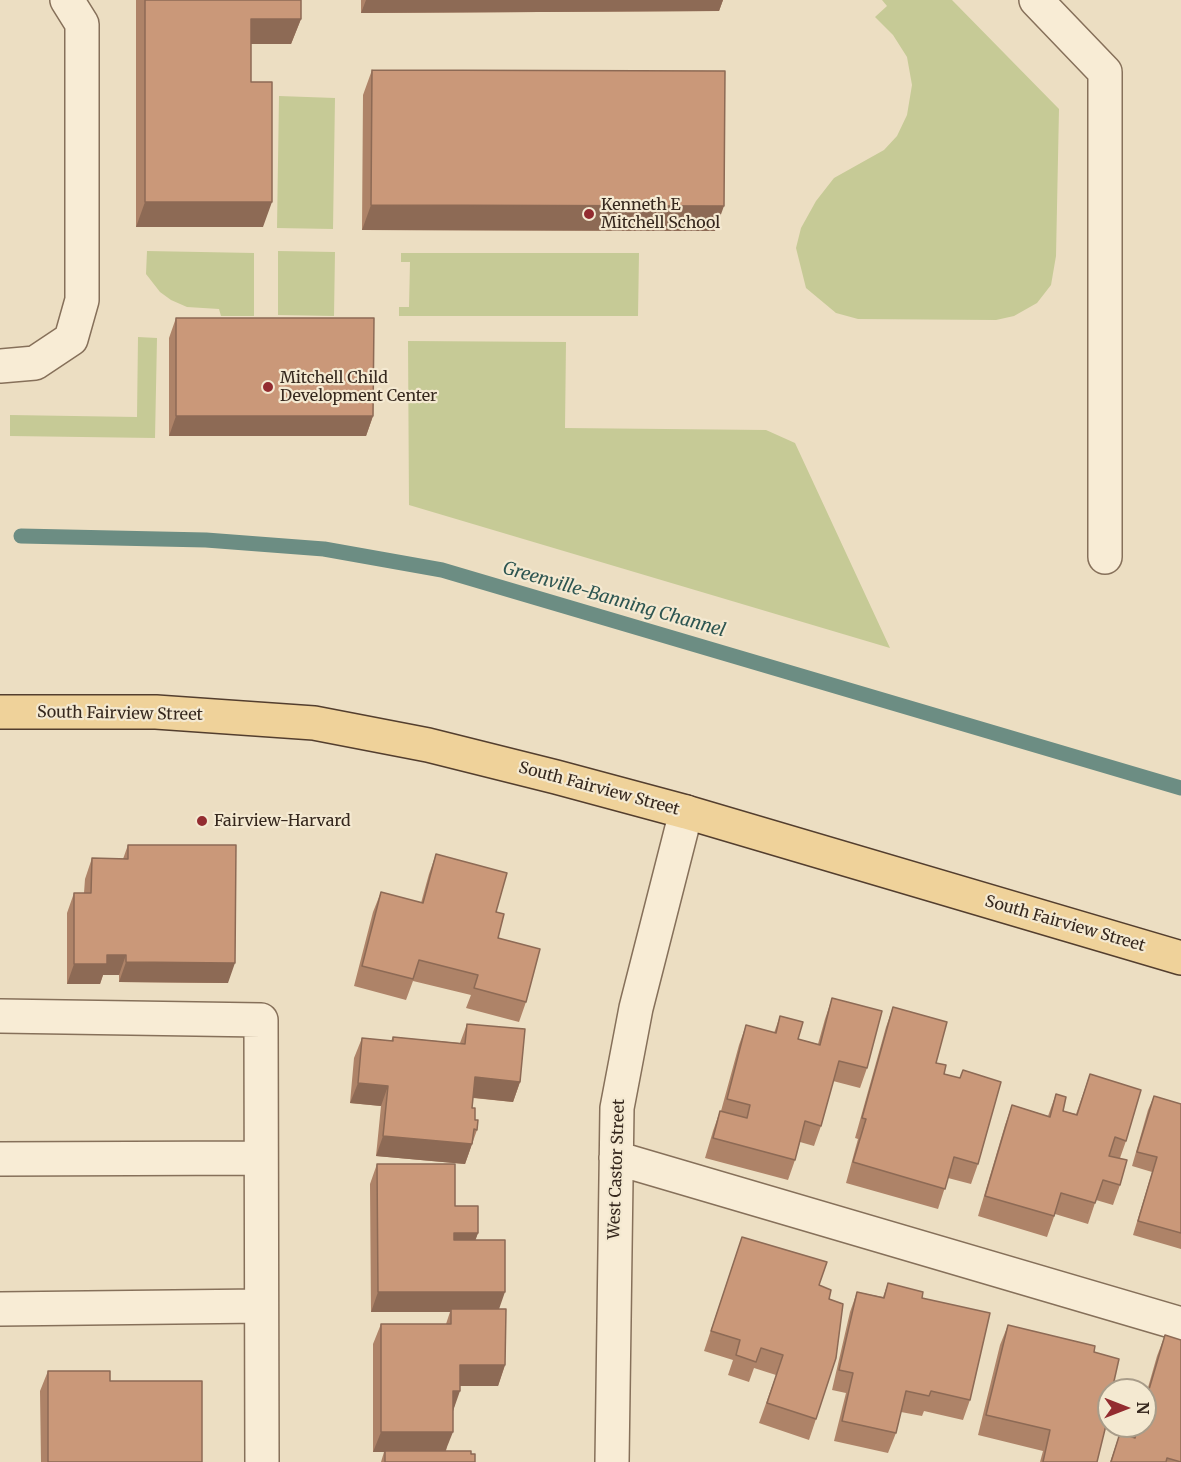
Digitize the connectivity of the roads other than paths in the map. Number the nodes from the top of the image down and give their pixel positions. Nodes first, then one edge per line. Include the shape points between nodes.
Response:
1 (67, 0) edge
2 (1036, 0) edge
3 (0, 366) edge
4 (1105, 557) dead end
5 (0, 712) edge
6 (686, 812) junction
7 (1181, 958) edge
8 (0, 1016) edge
9 (261, 1158) junction
10 (616, 1158) junction
11 (0, 1159) edge
12 (261, 1306) junction
13 (0, 1309) edge
14 (1181, 1324) edge
15 (262, 1462) edge
16 (612, 1462) edge

1 - 3 street via 82,24 82,300 72,339 35,363
2 - 4 street via 1105,72
5 - 6 main road, South Fairview Street via 156,712 314,723 428,745
6 - 7 main road, South Fairview Street
6 - 10 street, West Castor Street via 636,1008 617,1107
8 - 9 street via 261,1020
9 - 11 street
9 - 12 street
10 - 14 street
10 - 16 street, West Castor Street
12 - 13 street
12 - 15 street

